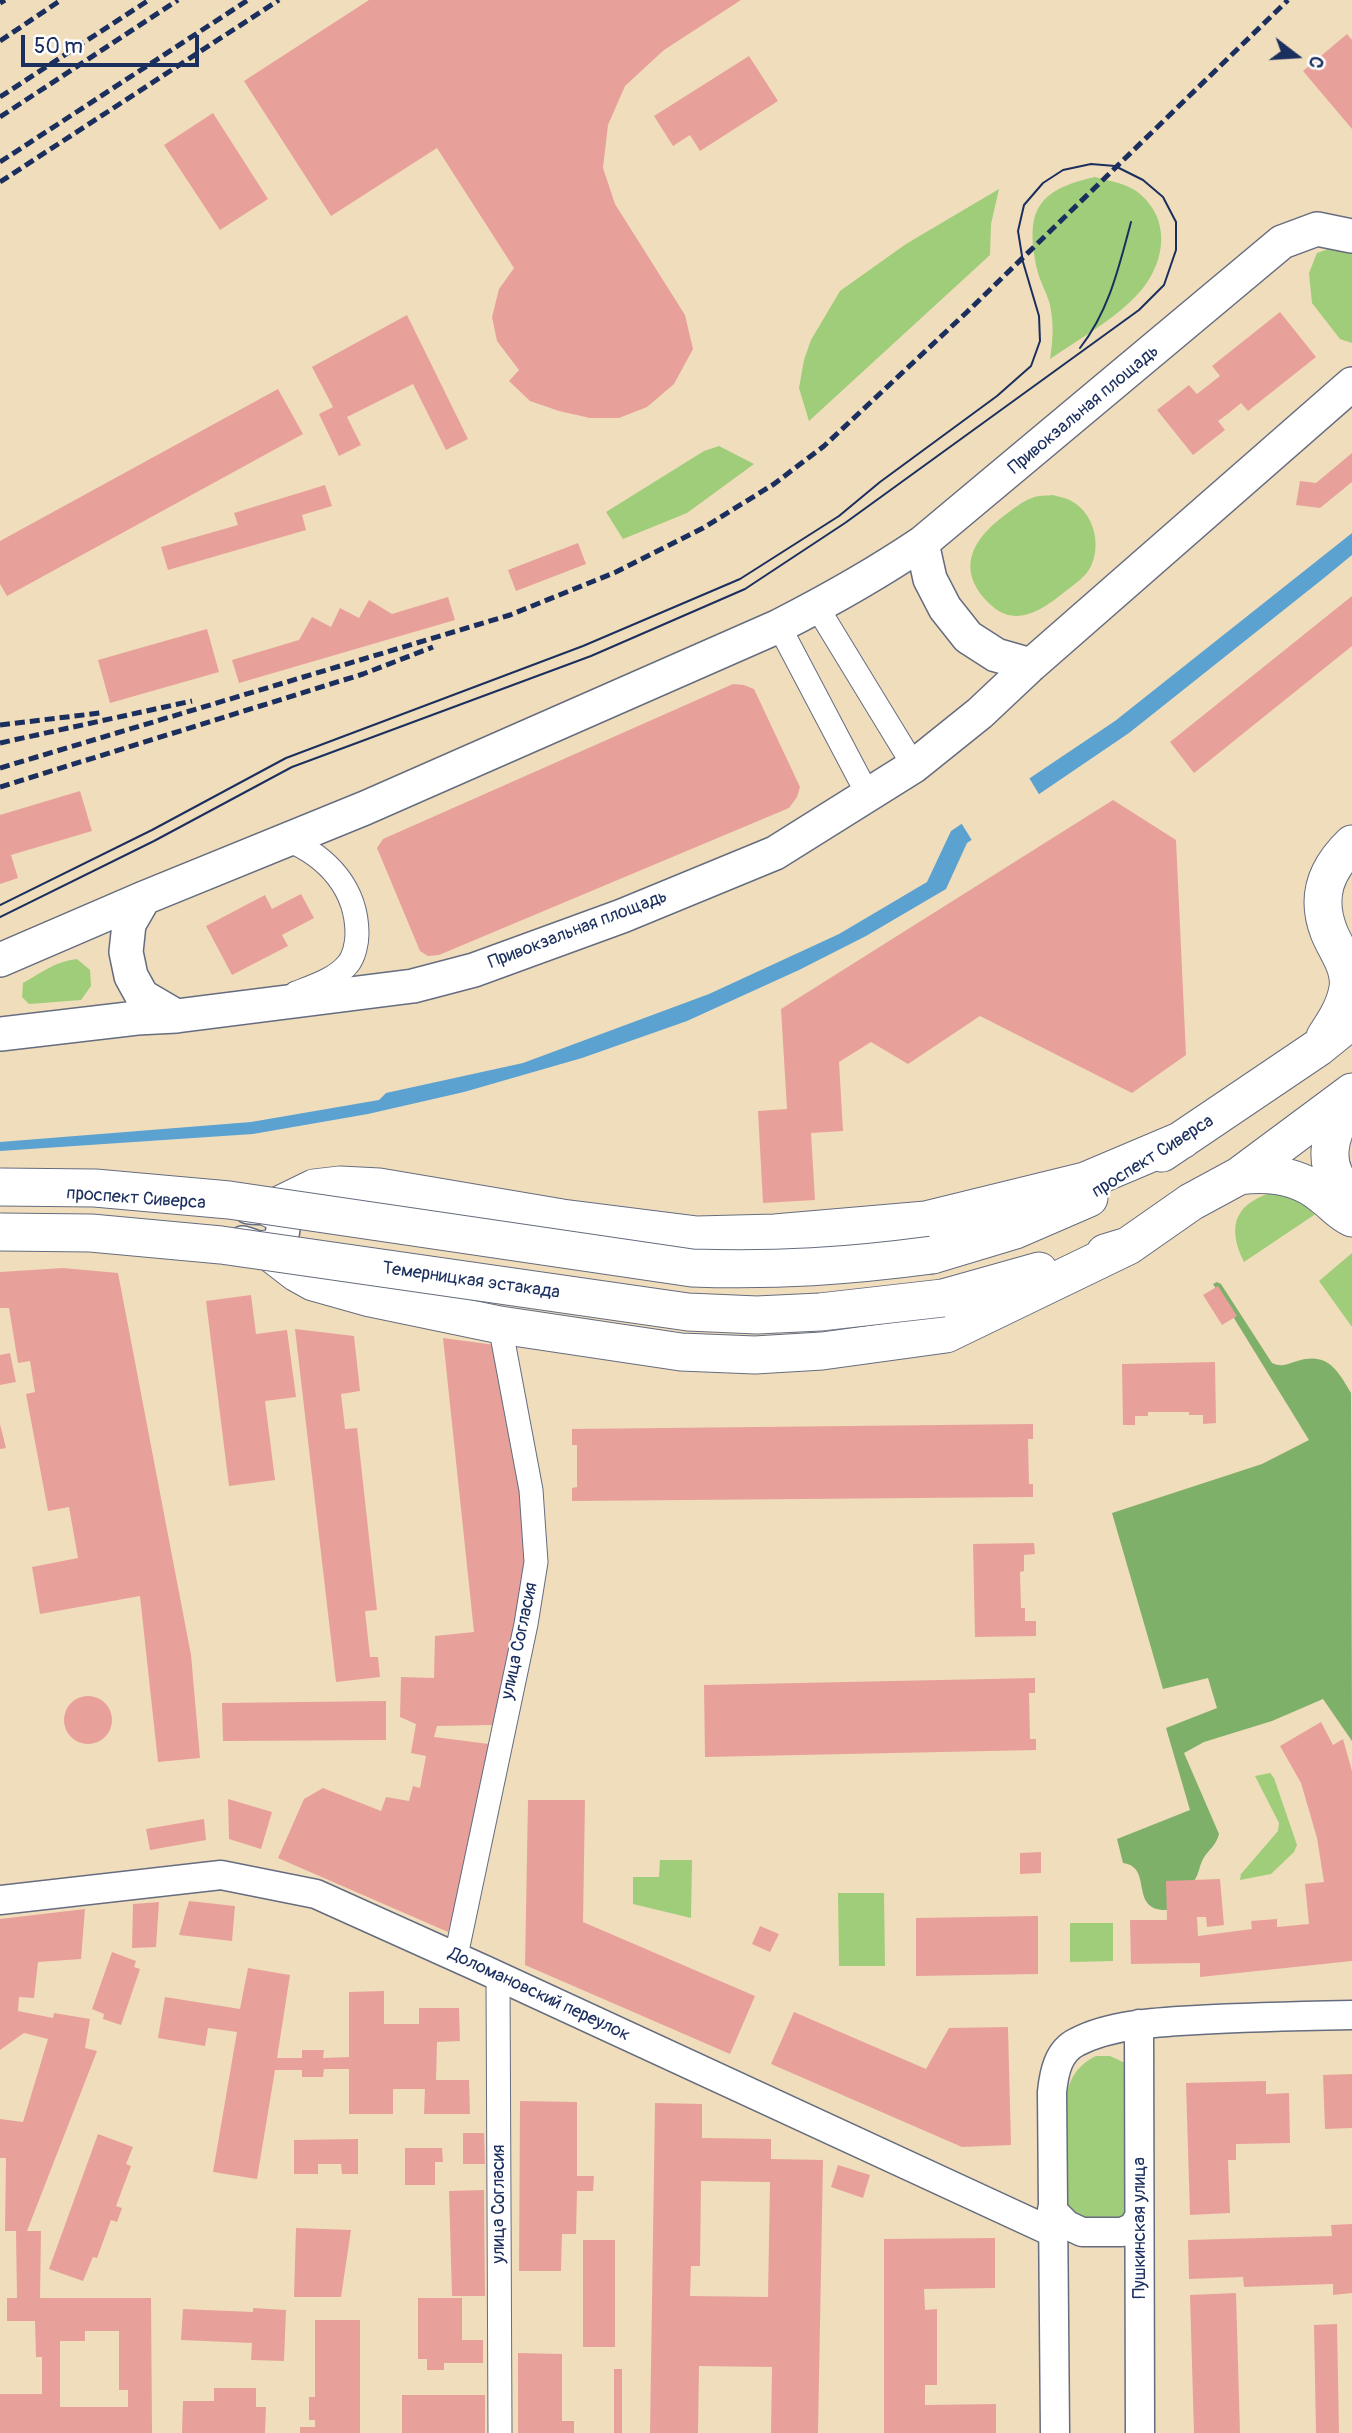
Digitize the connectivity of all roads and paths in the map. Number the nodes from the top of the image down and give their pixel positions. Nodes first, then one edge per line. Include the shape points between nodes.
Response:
1 (1352, 236) edge
2 (1352, 384) edge
3 (922, 543) junction
4 (817, 607) junction
5 (779, 626) junction
6 (1031, 665) junction
7 (914, 766) junction
8 (868, 795) junction
9 (288, 840) junction
10 (1352, 844) edge
11 (1352, 871) edge
12 (144, 898) junction
13 (1352, 930) edge
14 (65, 933) junction
15 (0, 960) edge
16 (267, 1004) junction
17 (176, 1016) junction
18 (1352, 1020) edge
19 (94, 1024) junction
20 (0, 1034) edge
21 (1319, 1047) junction
22 (1352, 1092) edge
23 (1352, 1099) edge
24 (1182, 1140) junction
25 (1239, 1176) junction
26 (0, 1187) edge
27 (0, 1193) edge
28 (1352, 1196) edge
29 (271, 1209) junction
30 (1352, 1218) edge
31 (0, 1229) edge
32 (1128, 1247) junction
33 (266, 1249) junction
34 (500, 1325) junction
35 (0, 1900) edge
36 (456, 1956) junction
37 (498, 1976) junction
38 (1352, 2015) edge
39 (1139, 2024) junction
40 (1098, 2035) junction
41 (1139, 2056) junction
42 (1139, 2217) junction
43 (1052, 2221) junction
44 (500, 2433) edge
45 (1055, 2433) edge
46 (1140, 2433) edge

1 - 3 main road, Привокзальная площадь via 1317,229 1282,242
2 - 6 main road, Привокзальная площадь
3 - 4 main road, Привокзальная площадь
3 - 6 main road via 930,579 968,637 996,655
4 - 5 main road, Привокзальная площадь
4 - 7 street
5 - 8 street
5 - 9 main road, Привокзальная площадь
6 - 7 main road, Привокзальная площадь
7 - 8 main road, Привокзальная площадь
8 - 16 main road, Привокзальная площадь via 775,853 474,970 413,986
9 - 12 main road, Привокзальная площадь
9 - 16 street, Привокзальная площадь via 327,863 344,885 357,915 357,941 350,963 337,974
10 - 21 main road via 1335,860 1325,883 1322,906 1349,986 1344,1006
11 - 13 main road via 1343,906
12 - 14 main road, Привокзальная площадь
12 - 17 main road via 129,924 126,952 131,976 142,996
14 - 15 main road, Привокзальная площадь
14 - 19 main road via 110,953 120,974 120,991
16 - 17 main road, Привокзальная площадь
17 - 19 main road, Привокзальная площадь
18 - 21 main road, проспект Сиверса
19 - 20 main road, Привокзальная площадь
21 - 24 main road, проспект Сиверса
22 - 25 main road
23 - 28 main road via 1329,1140 1331,1164
24 - 26 main road, проспект Сиверса, bridge via 1108,1189 1015,1230 932,1255 817,1268 692,1268 229,1200 95,1188
24 - 29 main road via 1084,1181 926,1220 775,1233 697,1235 340,1185 314,1188
25 - 30 main road via 1278,1174 1297,1181
25 - 32 main road via 1191,1202
27 - 29 main road, проспект Сиверса via 94,1194
29 - 33 main road via 279,1214 283,1234 276,1245
31 - 32 main road, Темерницкая эстакада, bridge via 221,1245 688,1312 757,1315 890,1306 943,1297
31 - 33 main road, проспект Сиверса via 92,1228 222,1239
32 - 34 main road via 964,1327 894,1343 755,1355 681,1352
33 - 34 main road via 297,1273 334,1290
34 - 36 street, улица Согласия via 531,1490 536,1562
35 - 36 street, Доломановский переулок via 222,1875 316,1894
36 - 37 street, Доломановский переулок
37 - 43 street, Доломановский переулок
37 - 44 street, улица Согласия
38 - 39 street
39 - 40 street
39 - 41 street, Пушкинская улица
40 - 41 street via 1130,2046
40 - 43 street via 1075,2042 1054,2072
41 - 42 street, Пушкинская улица
42 - 43 street, Доломановский переулок via 1133,2227 1122,2232 1082,2232
42 - 46 street, Пушкинская улица
43 - 45 street

